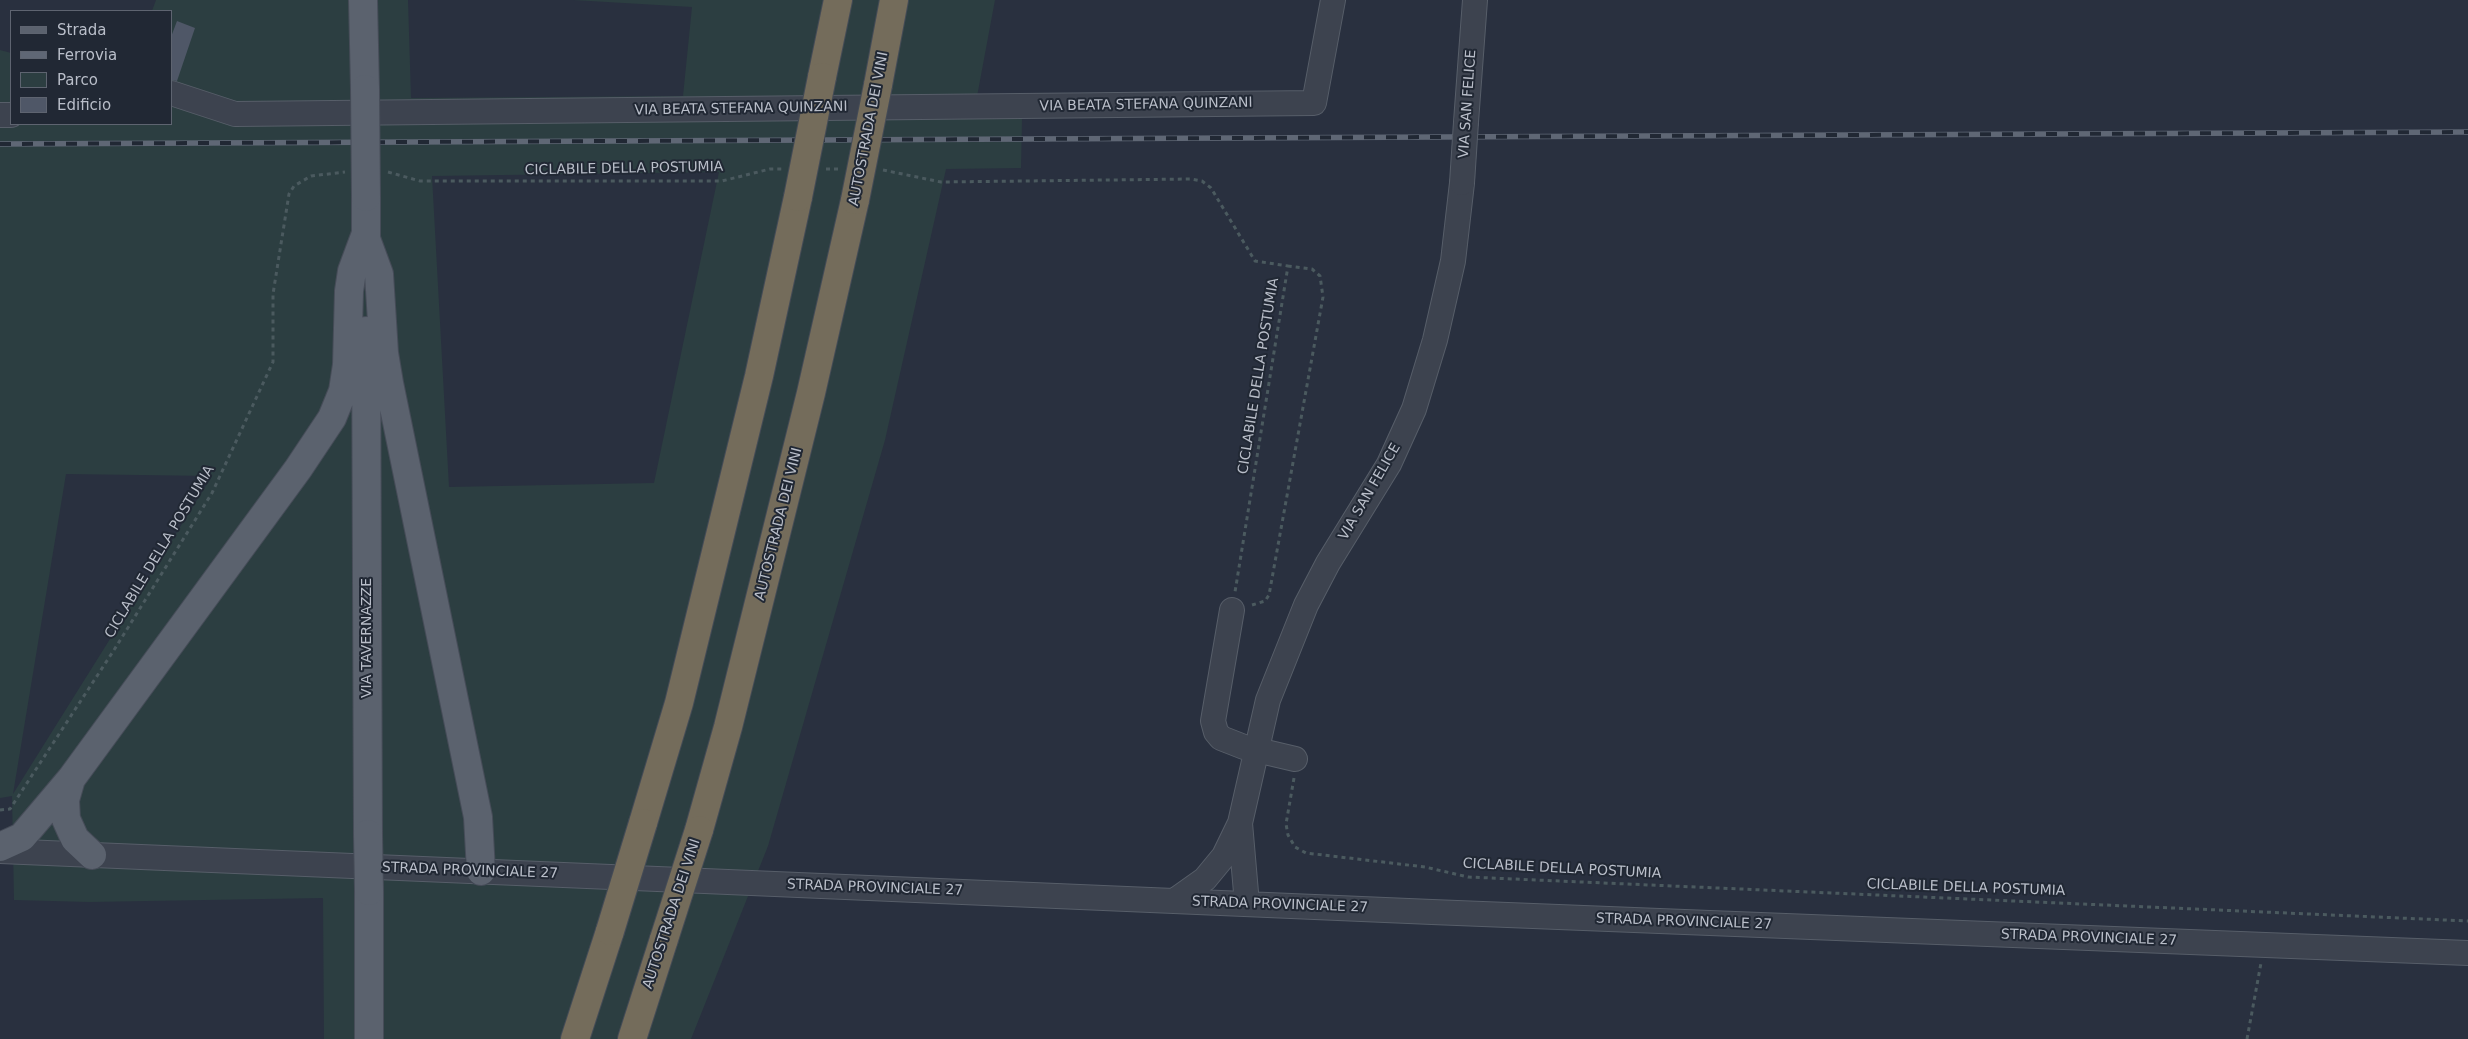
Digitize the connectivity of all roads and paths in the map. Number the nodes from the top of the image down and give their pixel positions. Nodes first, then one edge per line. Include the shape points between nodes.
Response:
1 (363, 0) edge
2 (838, 0) edge
3 (894, 0) edge
4 (1334, 0) edge
5 (1476, 0) edge
6 (172, 93) edge
7 (877, 168) dead end
8 (790, 169) dead end
9 (819, 169) dead end
10 (848, 169) dead end
11 (385, 171) dead end
12 (350, 172) dead end
13 (366, 236) junction
14 (1288, 266) junction
15 (1232, 610) junction
16 (1256, 750) junction
17 (1294, 767) joint
18 (70, 779) junction
19 (0, 810) edge
20 (1240, 823) junction
21 (0, 847) edge
22 (0, 851) edge
23 (92, 855) junction
24 (481, 872) junction
25 (1174, 901) junction
26 (1247, 904) junction
27 (2468, 921) edge
28 (2265, 945) junction
29 (2468, 953) edge
30 (369, 1039) edge
31 (575, 1039) edge
32 (632, 1039) edge
33 (2247, 1039) edge

1 - 13 main road, VIA TAVERNAZZE, bridge
2 - 31 highway, bridge via 759,376 683,684
3 - 32 highway, AUTOSTRADA DEI VINI, bridge via 855,200 728,727 700,830
4 - 6 street, VIA BEATA STEFANA QUINZANI via 1314,104 235,114
5 - 16 street, VIA SAN FELICE, bridge via 1453,261 1435,340 1417,400 1389,464 1306,605 1268,700
7 - 14 path, CICLABILE DELLA POSTUMIA via 942,182 1202,181 1211,188 1255,261
8 - 11 path, CICLABILE DELLA POSTUMIA via 770,169 722,181 420,181
9 - 10 path
12 - 19 path, CICLABILE DELLA POSTUMIA via 311,176 294,186 289,194 274,294 273,362 212,493 10,809
13 - 18 main road via 357,256 349,290 347,365 343,391 332,418
13 - 24 main road via 379,274 389,384 478,817
13 - 30 main road, VIA TAVERNAZZE, bridge
14 - 15 path, CICLABILE DELLA POSTUMIA
14 - 15 path via 1312,269 1320,276 1323,297 1270,595 1265,602
15 - 16 street via 1213,726 1221,738
16 - 17 street
16 - 20 street, VIA SAN FELICE
17 - 27 path, CICLABILE DELLA POSTUMIA via 1286,824 1290,840 1300,850 1425,867 1468,877
18 - 21 main road via 22,836
18 - 23 main road via 64,800 66,819 76,839
20 - 25 street via 1224,856 1205,879
20 - 26 street
22 - 23 street
23 - 24 street, STRADA PROVINCIALE 27
24 - 25 street, STRADA PROVINCIALE 27
25 - 26 street, STRADA PROVINCIALE 27
26 - 28 street, STRADA PROVINCIALE 27
28 - 29 street, STRADA PROVINCIALE 27
28 - 33 path

